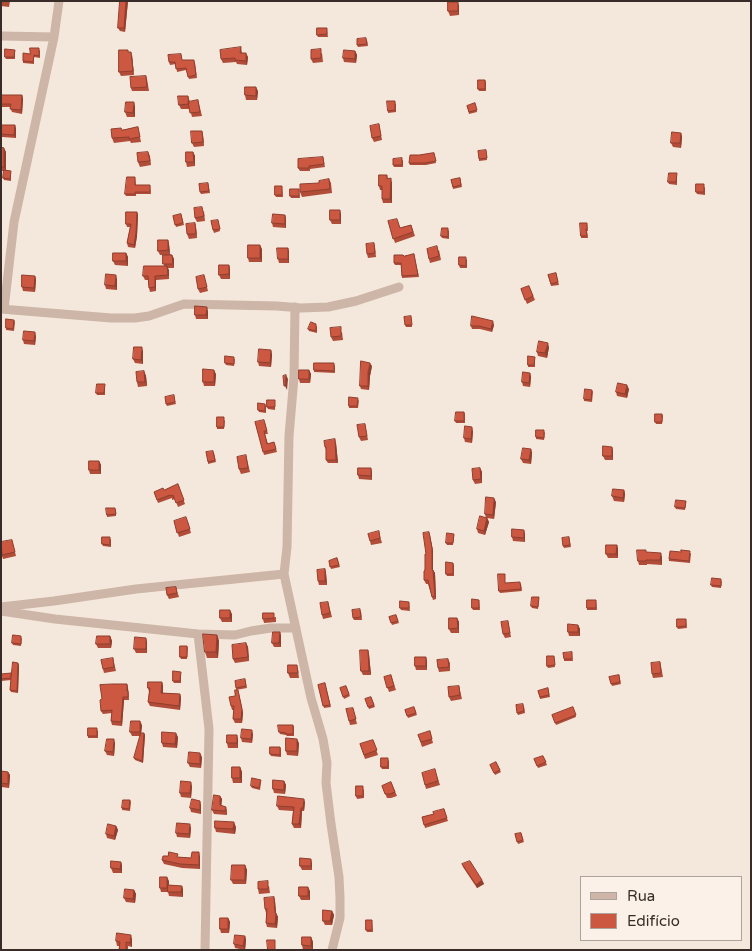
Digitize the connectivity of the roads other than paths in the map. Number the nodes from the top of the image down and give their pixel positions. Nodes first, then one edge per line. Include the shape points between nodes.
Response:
1 (59, 1) edge
2 (1, 36) edge
3 (54, 37) junction
4 (399, 287) dead end
5 (295, 307) junction
6 (3, 309) edge
7 (284, 574) junction
8 (1, 607) edge
9 (1, 611) edge
10 (296, 628) junction
11 (198, 634) junction
12 (205, 950) edge
13 (332, 950) edge

1 - 3 street
2 - 3 street
3 - 6 street via 14,222
4 - 5 street via 328,307
5 - 6 street via 184,304 135,318
5 - 7 street
7 - 8 street
7 - 10 street
9 - 11 street
10 - 11 street via 271,628 235,635
10 - 13 street via 327,763 326,783 340,898 340,918
11 - 12 street via 209,729

